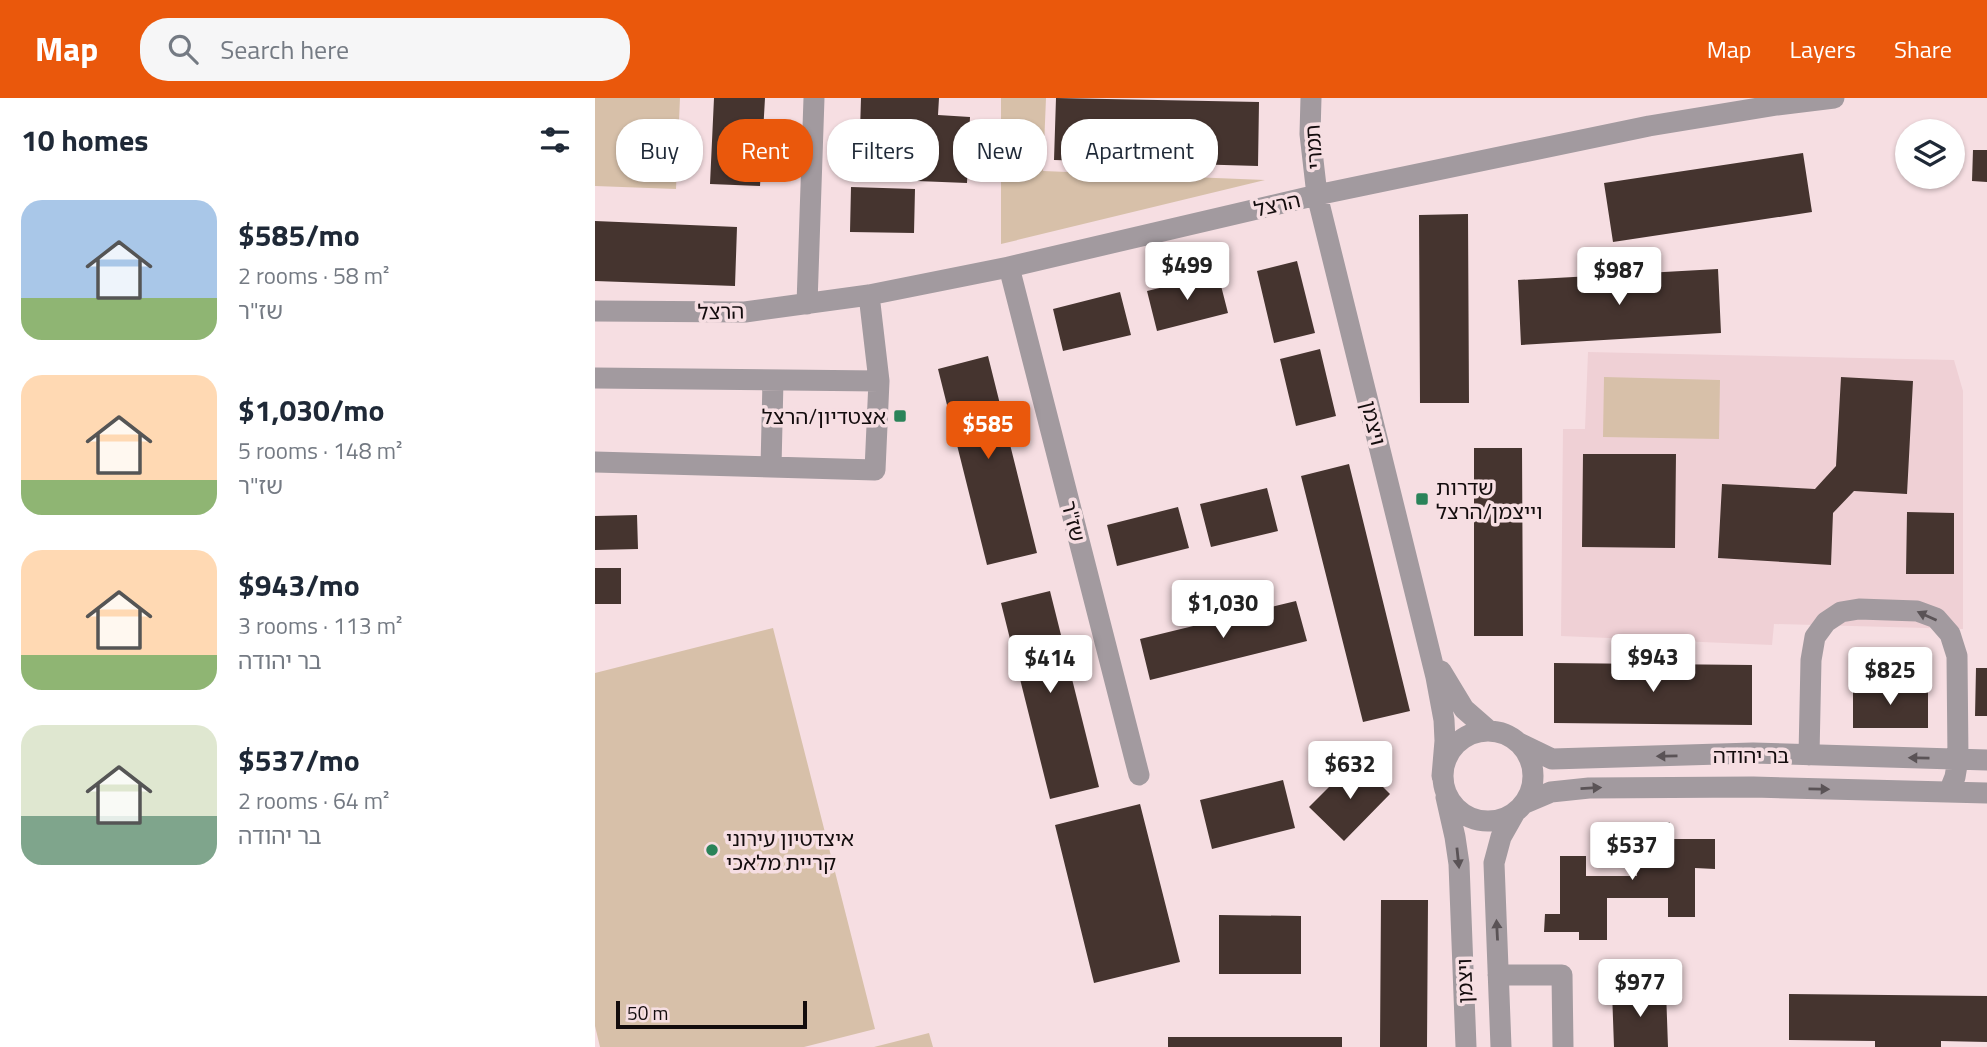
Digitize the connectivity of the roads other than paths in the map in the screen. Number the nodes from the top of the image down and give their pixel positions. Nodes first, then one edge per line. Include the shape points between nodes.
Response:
1 (814, 98) edge
2 (1311, 98) edge
3 (1834, 98) edge
4 (1317, 195) junction
5 (1009, 267) junction
6 (869, 295) junction
7 (807, 304) junction
8 (595, 311) edge
9 (595, 378) edge
10 (773, 380) junction
11 (879, 381) junction
12 (595, 462) edge
13 (771, 467) junction
14 (1430, 651) junction
15 (1488, 730) junction
16 (1519, 743) junction
17 (1809, 755) junction
18 (1958, 759) junction
19 (1987, 760) edge
20 (1139, 775) dead end
21 (1443, 784) junction
22 (1949, 792) junction
23 (1987, 793) edge
24 (1520, 808) junction
25 (1498, 975) junction
26 (1465, 1047) edge
27 (1501, 1047) edge
28 (1563, 1047) edge

1 - 7 street
2 - 4 street, תמרי
3 - 4 street, הרצל via 1649,126
4 - 5 street, הרצל
4 - 14 street, ויצמן
5 - 6 street, הרצל
5 - 20 street, שז"ר
6 - 7 street, הרצל
6 - 11 street
7 - 8 street, הרצל via 745,312
9 - 10 street
10 - 11 street
10 - 13 street
11 - 13 street via 875,470
12 - 13 street
14 - 15 street, ויצמן via 1464,709
14 - 21 street, ויצמן via 1444,720
15 - 16 street
15 - 21 street via 1458,741 1448,753
17 -> 16 street, בר יהודה via 1552,759
16 - 24 street via 1534,771 1532,788
18 -> 17 street, בר יהודה
18 -> 17 street via 1957,656 1950,634 1935,618 1917,611 1841,612 1826,622 1815,637 1811,660
18 - 19 street, בר יהודה
18 - 22 street
21 - 24 street via 1452,806 1483,822 1499,820
21 -> 26 street, ויצמן via 1459,864
22 - 23 street, בר יהודה
24 -> 22 street, בר יהודה via 1551,792 1589,788
25 -> 24 street, ויצמן via 1494,863 1501,837
25 - 27 street, ויצמן
25 - 28 street via 1562,975

